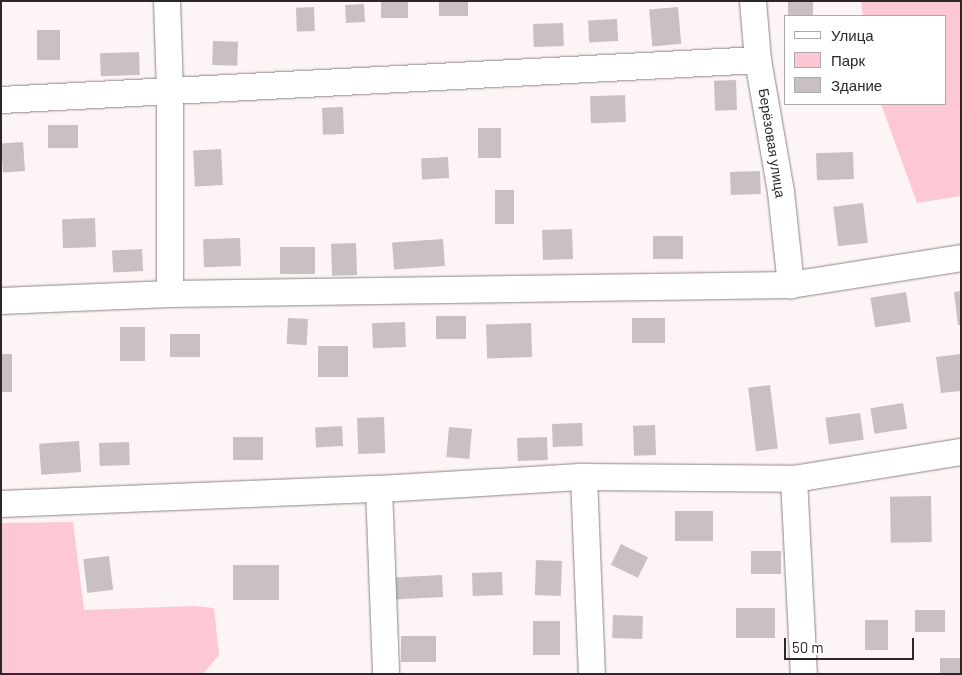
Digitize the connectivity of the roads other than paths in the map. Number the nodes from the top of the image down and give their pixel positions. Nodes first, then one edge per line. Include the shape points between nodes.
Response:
1 (167, 1) edge
2 (753, 1) edge
3 (758, 60) junction
4 (170, 91) junction
5 (1, 100) edge
6 (961, 258) edge
7 (791, 285) junction
8 (170, 294) junction
9 (1, 301) edge
10 (961, 452) edge
11 (584, 477) junction
12 (794, 479) junction
13 (379, 489) junction
14 (1, 504) edge
15 (386, 674) edge
16 (592, 674) edge
17 (804, 674) edge

1 - 4 street
2 - 3 street, Берёзовая улица
3 - 4 street
3 - 7 street, Берёзовая улица via 781,192
4 - 5 street
4 - 8 street
6 - 7 street
7 - 8 street
8 - 9 street
10 - 12 street
11 - 12 street
11 - 13 street
11 - 16 street
12 - 17 street
13 - 14 street
13 - 15 street

